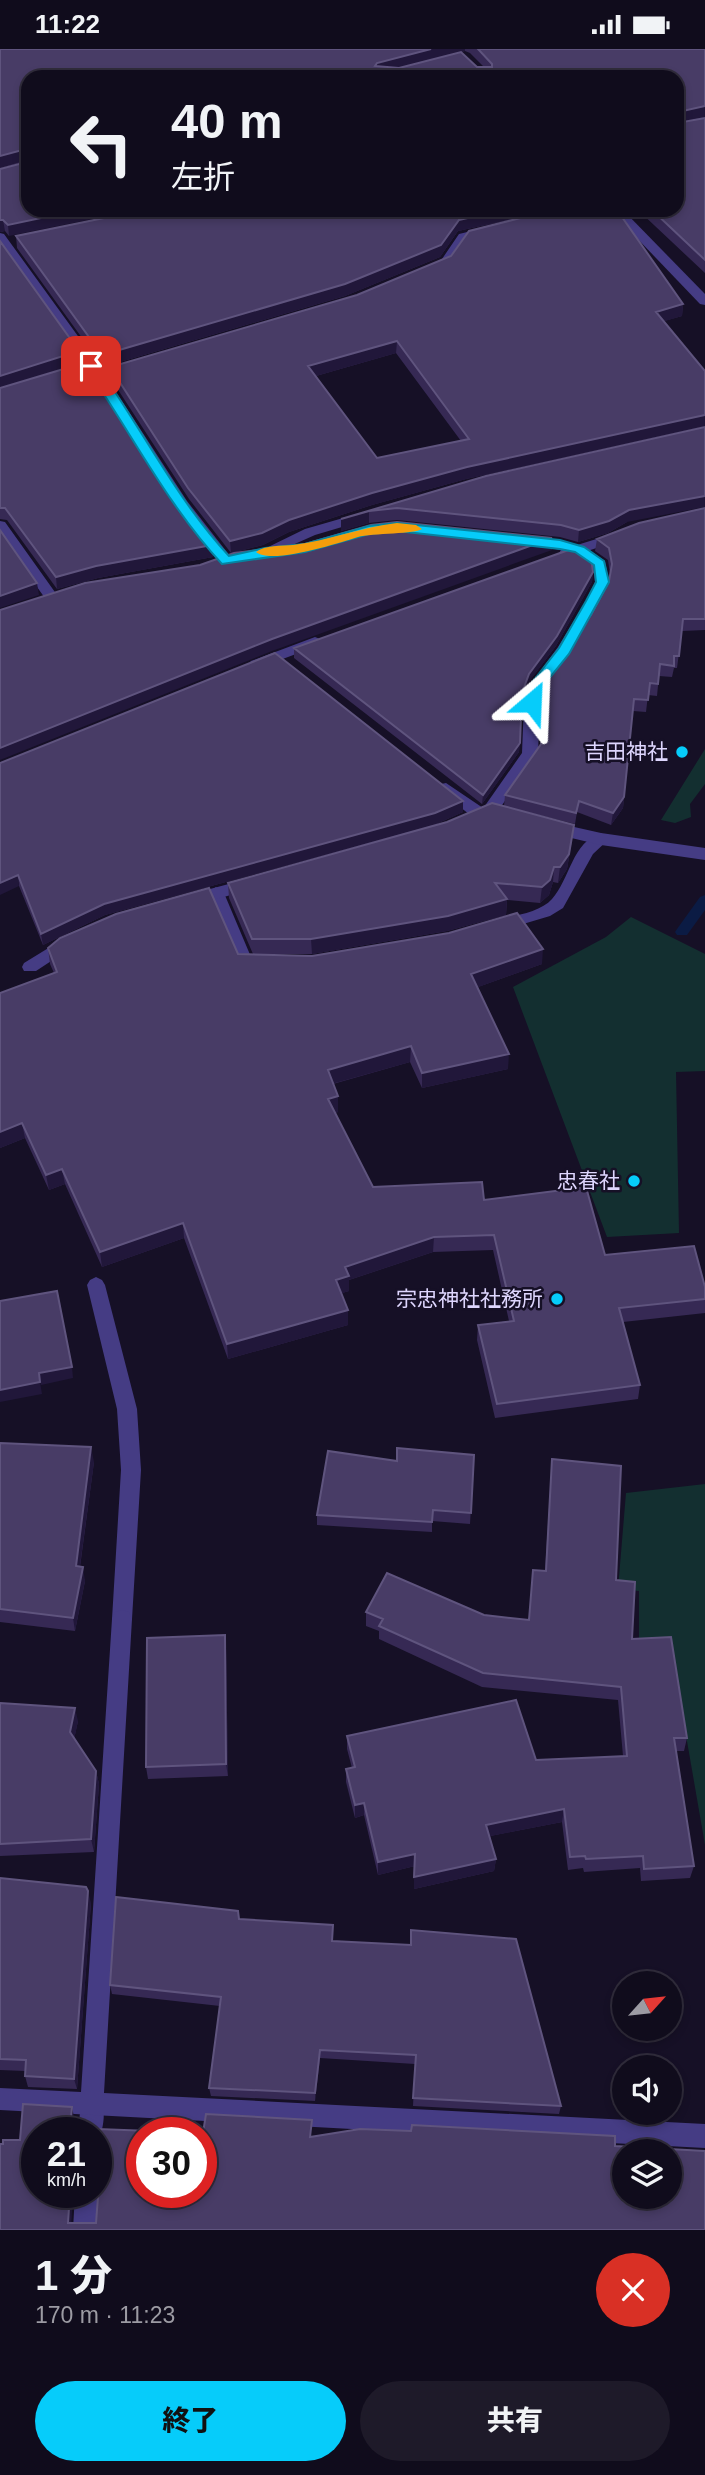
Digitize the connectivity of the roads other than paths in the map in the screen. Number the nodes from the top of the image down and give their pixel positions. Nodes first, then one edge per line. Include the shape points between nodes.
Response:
1 (623, 217) edge
2 (502, 228) edge
3 (8, 241) edge
4 (422, 272) edge
5 (705, 301) edge
6 (376, 512) edge
7 (0, 525) edge
8 (633, 528) edge
9 (369, 530) edge
10 (514, 539) edge
11 (579, 549) junction
12 (265, 552) junction
13 (545, 559) edge
14 (51, 599) edge
15 (329, 637) edge
16 (241, 670) edge
17 (438, 782) edge
18 (485, 812) junction
19 (515, 818) edge
20 (460, 823) edge
21 (540, 826) edge
22 (601, 839) junction
23 (705, 854) edge
24 (265, 880) edge
25 (216, 893) junction
26 (177, 904) edge
27 (484, 929) edge
28 (78, 937) edge
29 (271, 963) edge
30 (30, 967) dead end
31 (96, 1285) dead end
32 (0, 2099) edge
33 (92, 2102) junction
34 (91, 2117) edge
35 (705, 2136) edge
36 (86, 2208) edge
37 (85, 2230) edge

1 - 5 street
2 - 4 street via 463,237 446,262
3 - 12 street via 220,563
6 - 12 street via 310,532
7 - 14 street
8 - 11 street
9 - 12 street via 305,548
10 - 11 street
11 - 13 street
11 - 18 street via 600,563 603,582 564,650 537,685 530,754
15 - 16 street via 283,660
17 - 18 street
18 - 19 street
18 - 20 street
21 - 22 street
22 - 23 street
22 - 27 street via 587,851 557,904
24 - 25 street
25 - 26 street
25 - 29 street via 245,963
28 - 30 street
31 - 33 street via 127,1409 131,1470
32 - 33 street
33 - 34 street
33 - 35 street
36 - 37 street

